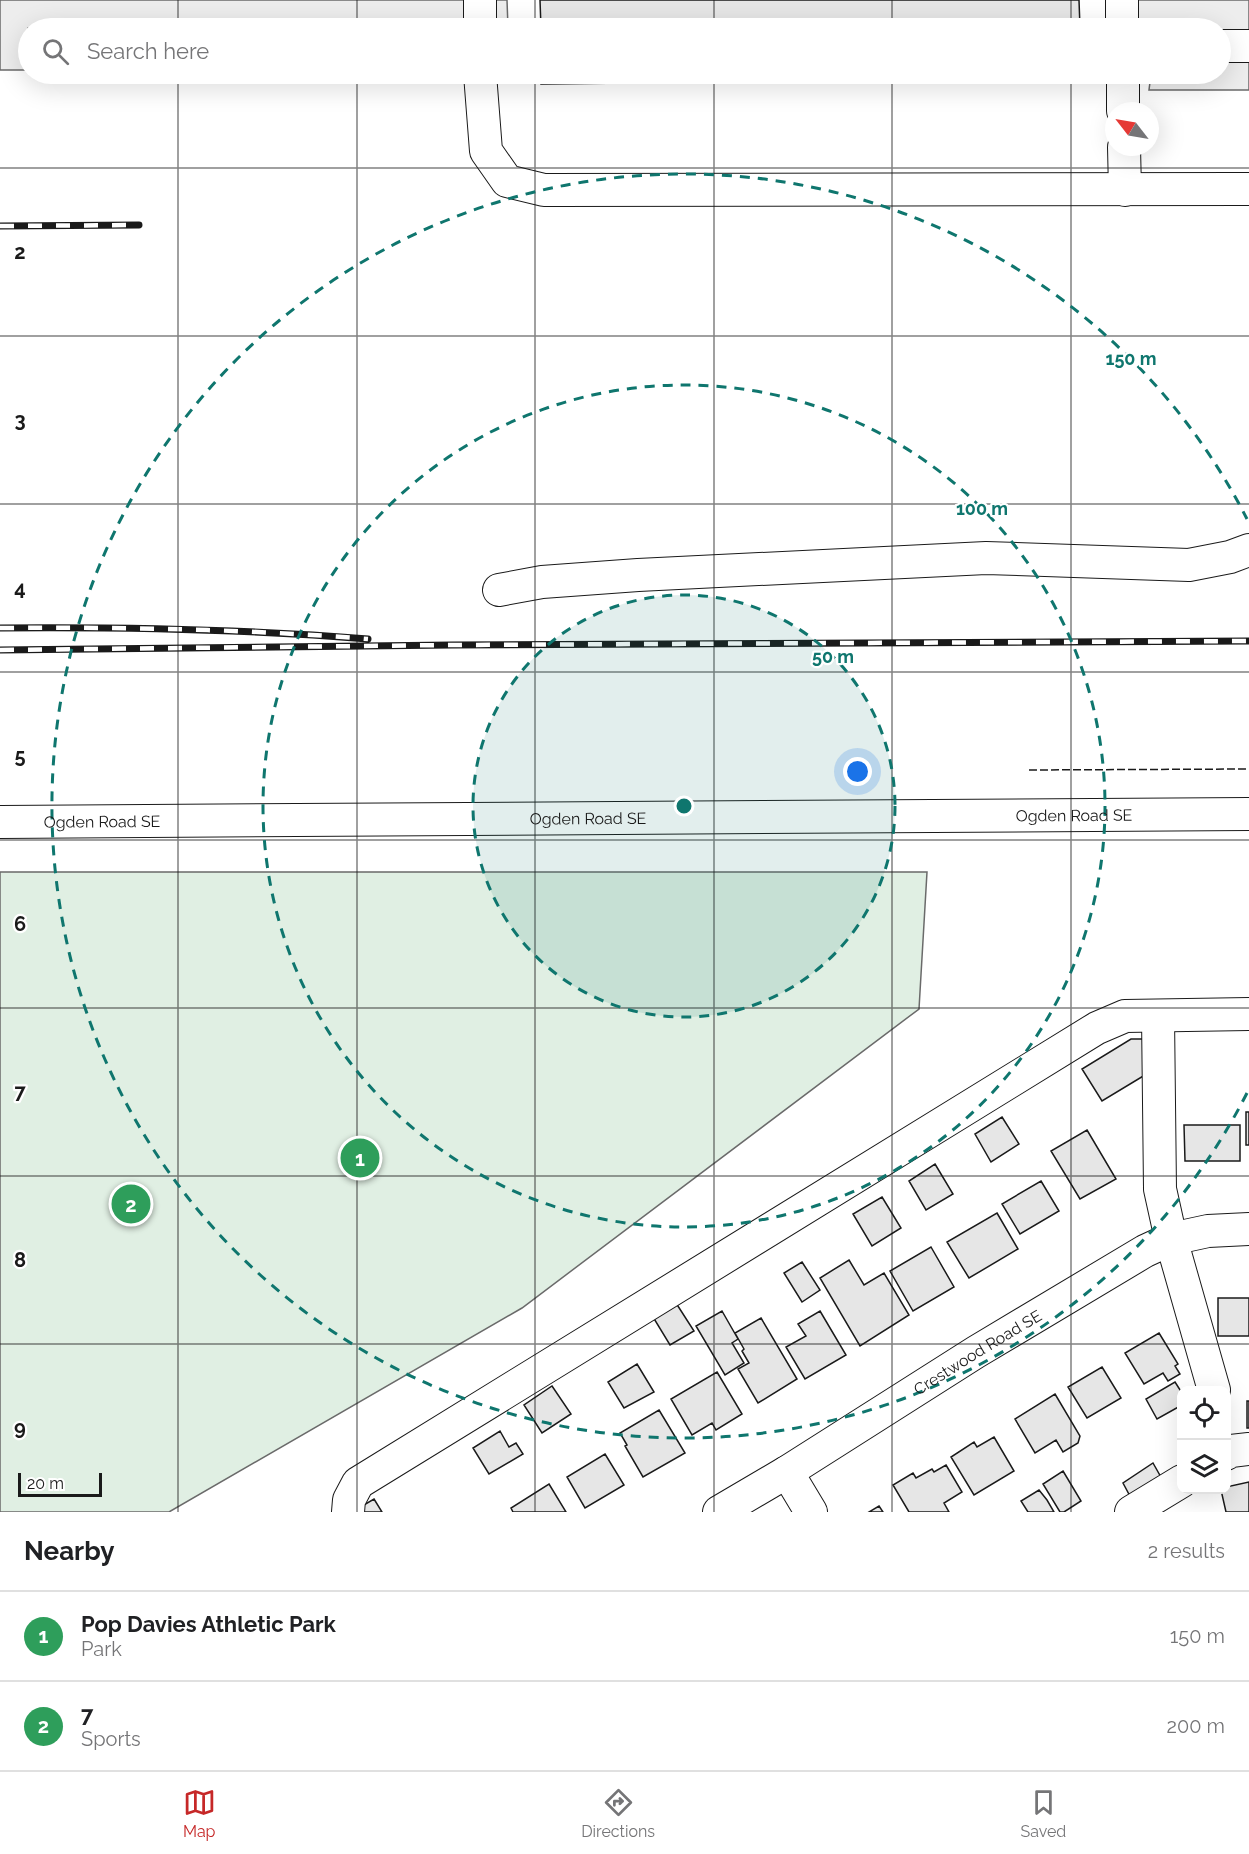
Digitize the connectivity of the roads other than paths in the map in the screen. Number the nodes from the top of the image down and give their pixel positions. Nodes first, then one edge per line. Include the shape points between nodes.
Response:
1 (480, 0) edge
2 (1122, 0) edge
3 (480, 18) edge
4 (1122, 18) edge
5 (1231, 46) edge
6 (1249, 46) edge
7 (481, 84) edge
8 (1123, 84) edge
9 (1124, 102) edge
10 (1124, 156) edge
11 (1249, 189) edge
12 (1125, 190) junction
13 (1249, 550) edge
14 (499, 590) dead end
15 (1249, 814) edge
16 (0, 822) edge
17 (1249, 1014) edge
18 (1158, 1016) junction
19 (1249, 1229) edge
20 (1171, 1239) junction
21 (1213, 1386) edge
22 (787, 1472) junction
23 (1177, 1484) edge
24 (348, 1512) edge
25 (719, 1512) edge
26 (811, 1512) edge
27 (1131, 1512) edge

1 - 3 street
2 - 4 street
5 - 6 street
7 - 12 street via 486,151 507,182 544,190
8 - 9 street
10 - 12 street
11 - 12 street
13 - 14 street via 1190,565 986,558 626,576 542,582
15 - 16 street, Ogden Road SE
17 - 18 street
18 - 20 street via 1160,1189
18 - 24 street via 1125,1016 1097,1028 358,1483
19 - 20 street, Crestwood Road SE via 1208,1231
20 - 21 street
20 - 22 street, Crestwood Road SE via 976,1352
22 - 25 street, Crestwood Road SE
22 - 26 street
23 - 27 street

